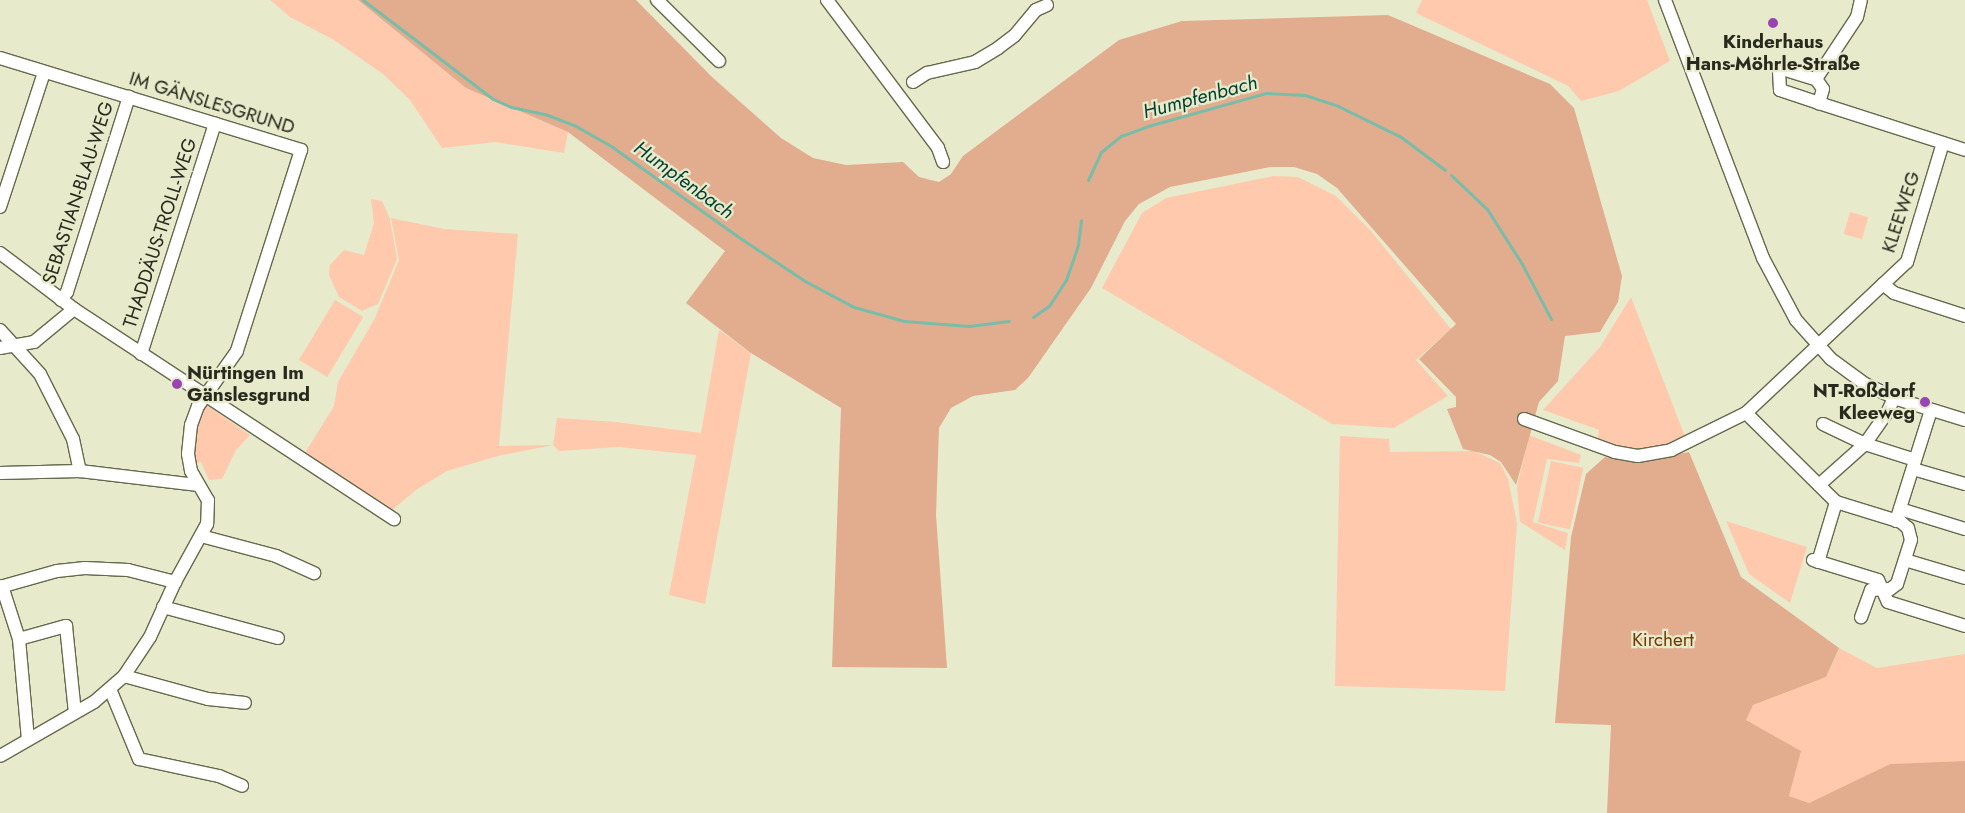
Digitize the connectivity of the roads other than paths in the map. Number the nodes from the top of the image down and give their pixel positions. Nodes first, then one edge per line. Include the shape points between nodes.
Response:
1 (657, 0) edge
2 (827, 0) edge
3 (1665, 0) edge
4 (1861, 0) edge
5 (1047, 5) dead end
6 (0, 58) edge
7 (719, 61) dead end
8 (44, 72) junction
9 (1816, 79) junction
10 (913, 82) dead end
11 (129, 97) junction
12 (1819, 103) junction
13 (215, 124) junction
14 (1943, 143) junction
15 (1965, 150) edge
16 (943, 162) dead end
17 (0, 207) edge
18 (0, 253) edge
19 (1883, 284) junction
20 (61, 300) junction
21 (74, 309) junction
22 (1965, 316) edge
23 (0, 330) edge
24 (1818, 345) junction
25 (16, 346) junction
26 (0, 348) edge
27 (141, 354) junction
28 (206, 397) junction
29 (1894, 398) junction
30 (1931, 410) junction
31 (1746, 413) junction
32 (1524, 419) dead end
33 (1965, 420) edge
34 (1823, 424) dead end
35 (1865, 444) junction
36 (1914, 464) junction
37 (80, 471) junction
38 (0, 473) edge
39 (1965, 484) edge
40 (198, 485) junction
41 (1819, 485) junction
42 (1836, 502) junction
43 (1898, 515) junction
44 (394, 519) dead end
45 (1965, 529) edge
46 (201, 536) junction
47 (1905, 560) junction
48 (314, 573) dead end
49 (1965, 578) edge
50 (175, 582) junction
51 (1, 586) edge
52 (1881, 590) junction
53 (163, 607) junction
54 (1861, 617) dead end
55 (1965, 626) edge
56 (278, 638) dead end
57 (19, 639) junction
58 (124, 676) junction
59 (110, 689) junction
60 (245, 703) dead end
61 (75, 713) junction
62 (28, 739) junction
63 (0, 756) edge
64 (242, 786) dead end

1 - 7 street
2 - 16 street via 938,148
3 - 24 street via 1773,280 1796,320
4 - 9 street via 1857,18
5 - 10 street via 1036,10 998,48 975,62 927,73
6 - 8 street, IM GÄNSLESGRUND
8 - 11 street, IM GÄNSLESGRUND
8 - 17 street
9 - 12 street via 1823,88
9 - 12 street via 1777,70 1780,90
11 - 13 street, IM GÄNSLESGRUND
11 - 20 street, SEBASTIAN-BLAU-WEG via 67,292
12 - 14 street
13 - 27 street, THADDÄUS-TROLL-WEG
13 - 28 street, IM GÄNSLESGRUND via 301,150 237,351
14 - 15 street
14 - 19 street, KLEEWEG via 1907,262
18 - 20 street
19 - 22 street via 1894,293
19 - 24 street, KLEEWEG
20 - 21 street
21 - 25 street via 34,342
21 - 27 street
23 - 25 street
24 - 29 street via 1865,384
24 - 31 street, KLEEWEG
25 - 26 street
25 - 37 street via 40,374 64,418 73,439
27 - 28 street
28 - 40 street via 198,406 188,439 191,471
28 - 44 street
29 - 30 street
29 - 35 street
30 - 33 street
30 - 36 street
31 - 32 street, KLEEWEG via 1671,450 1638,456 1615,452
31 - 41 street
34 - 35 street
35 - 36 street
35 - 41 street
36 - 39 street
36 - 43 street
37 - 38 street
37 - 40 street
40 - 46 street via 210,508
41 - 42 street
42 - 43 street
42 - 52 street via 1816,561 1876,579
43 - 45 street via 1931,519
43 - 47 street via 1910,534
46 - 48 street via 276,556
46 - 50 street
47 - 49 street
47 - 52 street via 1897,584 1890,590
50 - 51 street via 128,570 85,568 57,571
50 - 53 street
51 - 57 street
52 - 54 street via 1872,590
52 - 55 street via 1888,602
53 - 56 street
53 - 58 street via 150,637
57 - 61 street via 66,626
57 - 62 street
58 - 59 street
58 - 60 street via 208,699
59 - 61 street
59 - 64 street via 139,759 219,776
61 - 62 street
62 - 63 street

